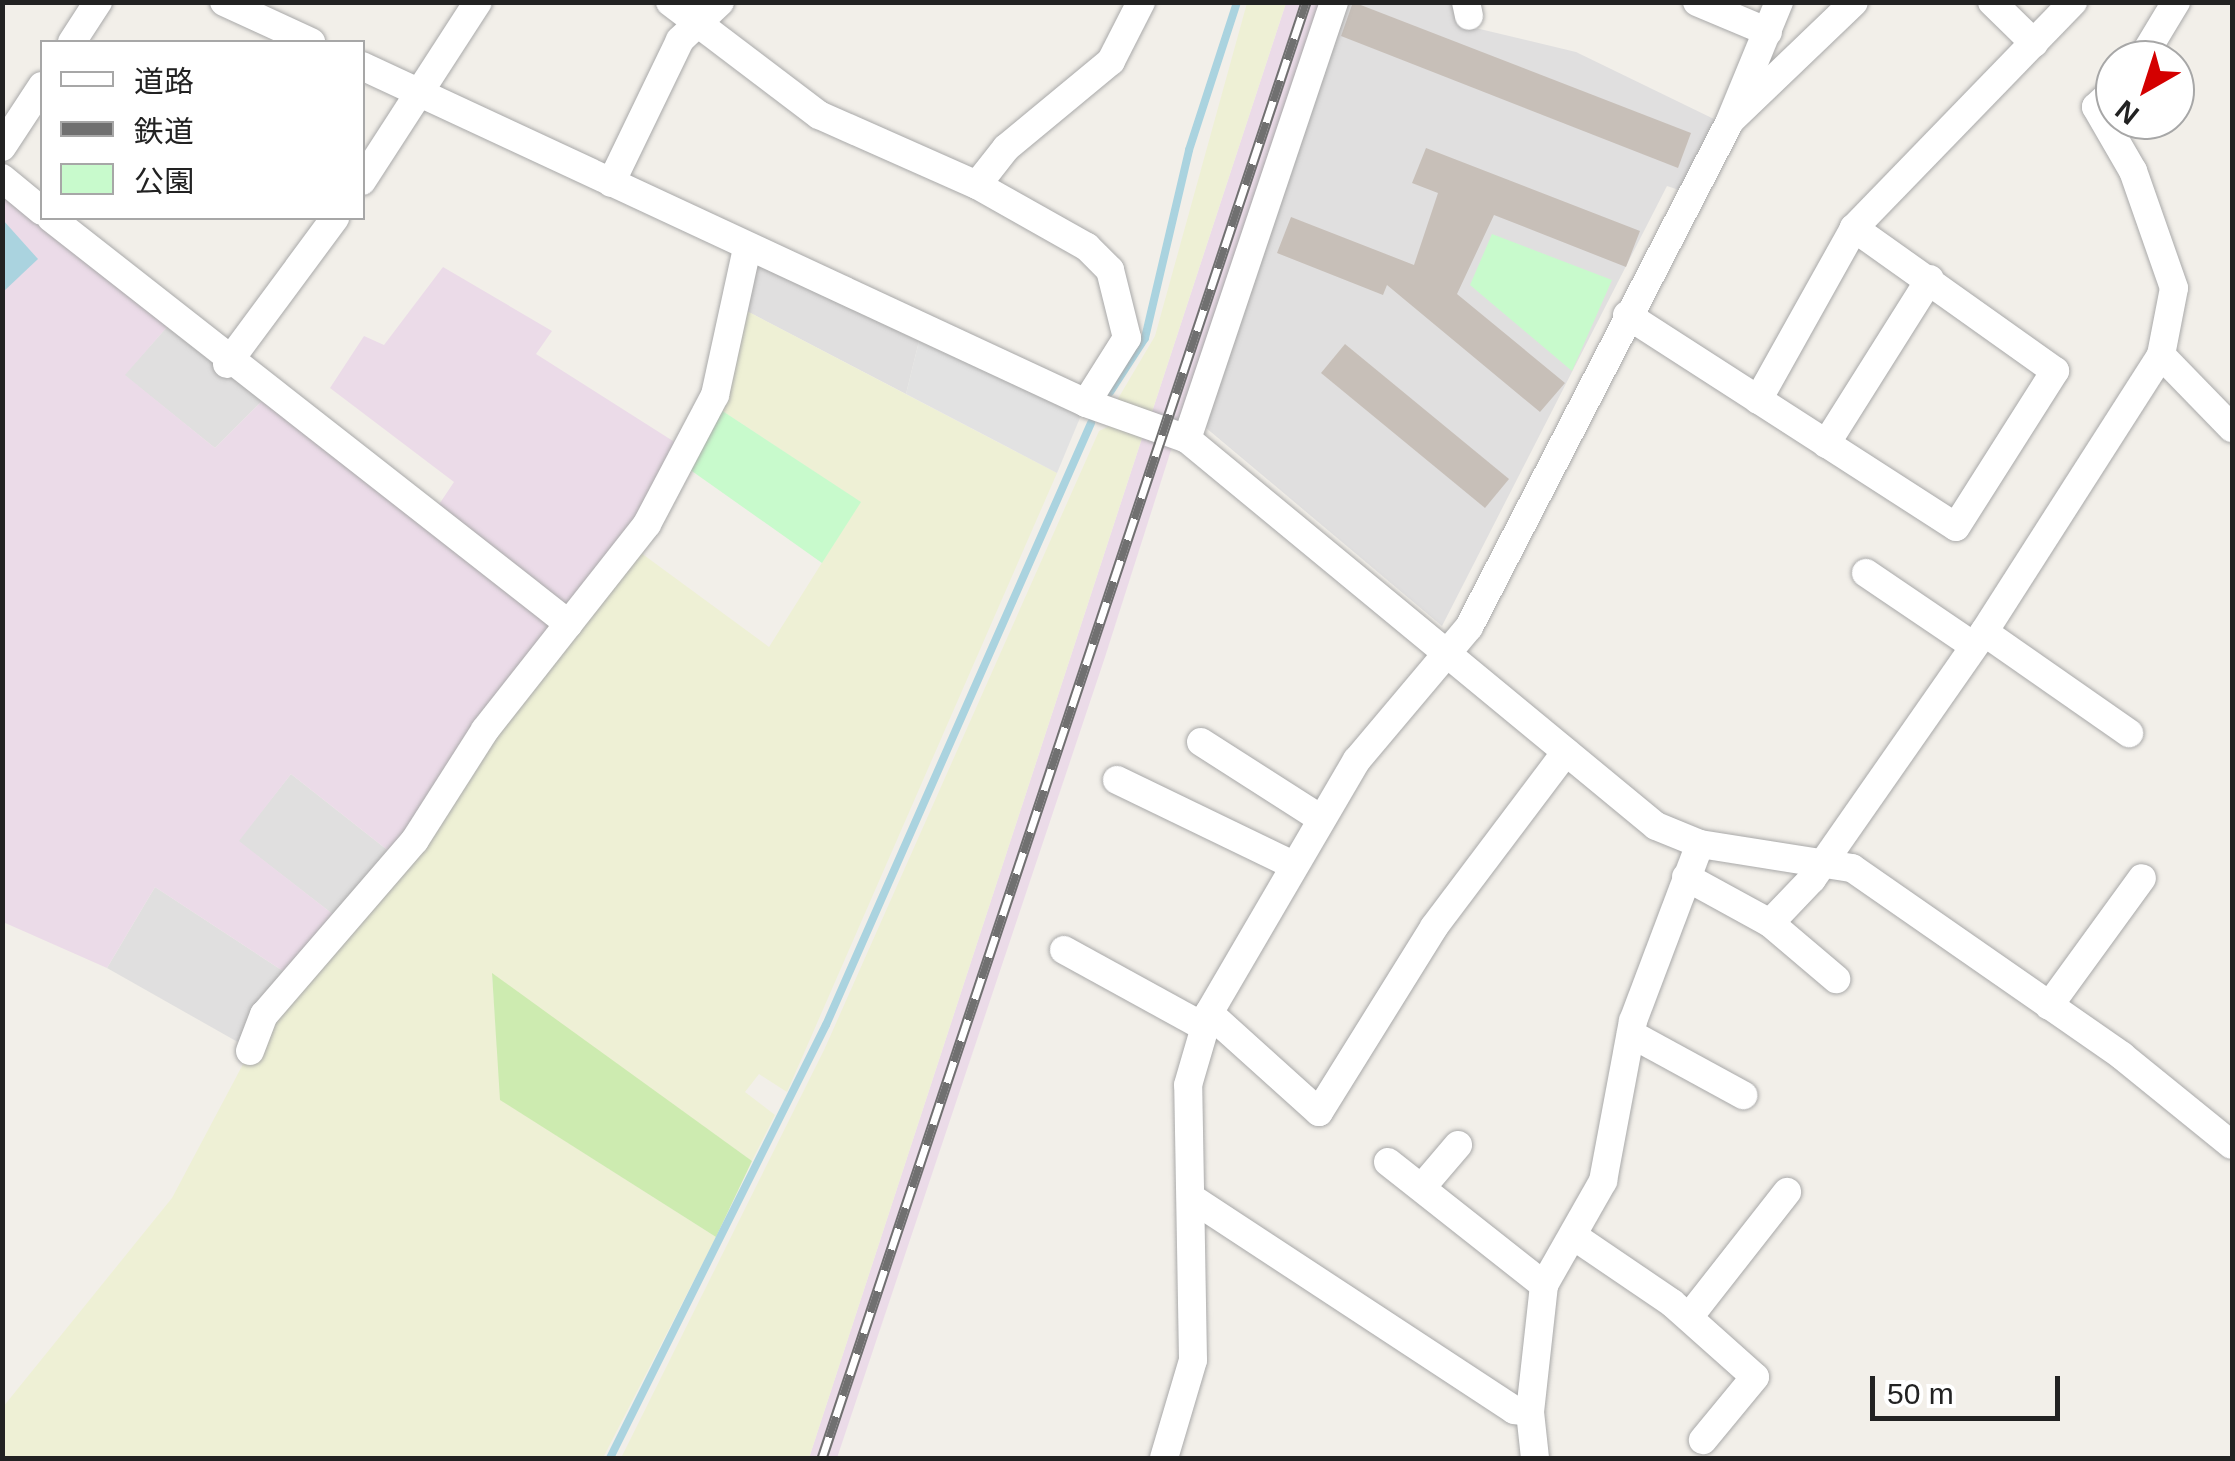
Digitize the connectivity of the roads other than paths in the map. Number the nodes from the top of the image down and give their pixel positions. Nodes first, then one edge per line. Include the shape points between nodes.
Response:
1 (98, 2) edge
2 (224, 2) edge
3 (478, 2) edge
4 (670, 2) edge
5 (720, 2) edge
6 (1142, 2) edge
7 (1334, 2) edge
8 (1697, 2) edge
9 (1780, 2) edge
10 (1854, 2) edge
11 (1992, 2) edge
12 (2072, 2) edge
13 (2176, 2) edge
14 (698, 23) junction
15 (1768, 32) junction
16 (73, 40) edge
17 (306, 40) edge
18 (2153, 40) edge
19 (2034, 43) junction
20 (365, 67) edge
21 (40, 89) edge
22 (426, 94) junction
23 (1730, 121) junction
24 (2115, 140) edge
25 (2, 147) edge
26 (365, 177) edge
27 (2, 178) edge
28 (611, 183) junction
29 (977, 185) junction
30 (40, 209) edge
31 (53, 220) edge
32 (334, 220) edge
33 (1854, 228) junction
34 (748, 248) junction
35 (1930, 280) junction
36 (1627, 315) junction
37 (2161, 354) junction
38 (227, 364) junction
39 (1758, 400) junction
40 (1086, 402) junction
41 (2232, 428) edge
42 (1187, 439) junction
43 (1826, 444) junction
44 (1866, 574) dead end
45 (569, 624) junction
46 (1979, 639) junction
47 (1450, 652) junction
48 (2130, 733) dead end
49 (1200, 742) dead end
50 (1566, 752) junction
51 (1117, 780) dead end
52 (1320, 818) junction
53 (1700, 844) junction
54 (1823, 858) junction
55 (1292, 865) junction
56 (1686, 877) junction
57 (2142, 878) dead end
58 (1770, 923) junction
59 (1064, 950) dead end
60 (1836, 980) dead end
61 (2049, 1006) junction
62 (1206, 1020) junction
63 (1631, 1034) junction
64 (250, 1051) dead end
65 (1744, 1095) dead end
66 (1458, 1145) dead end
67 (2232, 1145) edge
68 (1388, 1162) dead end
69 (1423, 1186) junction
70 (1787, 1192) dead end
71 (1193, 1199) junction
72 (1575, 1237) junction
73 (1544, 1286) junction
74 (1688, 1317) junction
75 (1530, 1412) junction
76 (1703, 1440) dead end
77 (1164, 1458) edge
78 (1535, 1458) edge

1 - 16 street
2 - 17 street
3 - 22 street
4 - 14 street
5 - 14 street
6 - 29 street via 1111,61 1006,148
7 - 42 street
8 - 15 street
9 - 15 street
10 - 23 street
11 - 19 street
12 - 19 street
13 - 18 street
14 - 28 street via 680,40
14 - 29 street via 819,115
15 - 23 street
19 - 33 street
20 - 22 street
21 - 25 street
22 - 26 street
22 - 28 street
23 - 36 street
24 - 37 street via 2133,171 2174,288
27 - 30 street
28 - 34 street
29 - 40 street via 1087,246 1110,270 1127,338
31 - 38 street
32 - 38 street
33 - 35 street
33 - 39 street
34 - 40 street
34 - 45 street via 700,431 639,536
35 - 43 street
35 - 43 street via 2054,372 1986,480 1956,527
36 - 39 street
36 - 47 street
37 - 41 street
37 - 46 street
38 - 45 street
39 - 43 street
40 - 42 street
42 - 47 street
44 - 46 street
45 - 64 street via 415,840 264,1015
46 - 48 street
46 - 54 street
47 - 50 street
47 - 52 street
49 - 52 street
50 - 53 street via 1656,826
50 - 62 street via 1434,926 1319,1112
51 - 55 street
52 - 55 street
53 - 54 street
53 - 56 street
54 - 58 street
54 - 61 street via 1893,891
55 - 62 street
56 - 58 street
56 - 63 street
57 - 61 street
58 - 60 street
59 - 62 street
61 - 67 street
62 - 71 street via 1188,1085
63 - 65 street
63 - 72 street via 1596,1190
66 - 69 street
68 - 69 street
69 - 73 street
70 - 74 street
71 - 75 street via 1514,1410
71 - 77 street via 1193,1360
72 - 73 street
72 - 74 street
73 - 75 street
74 - 76 street via 1755,1377
75 - 78 street

